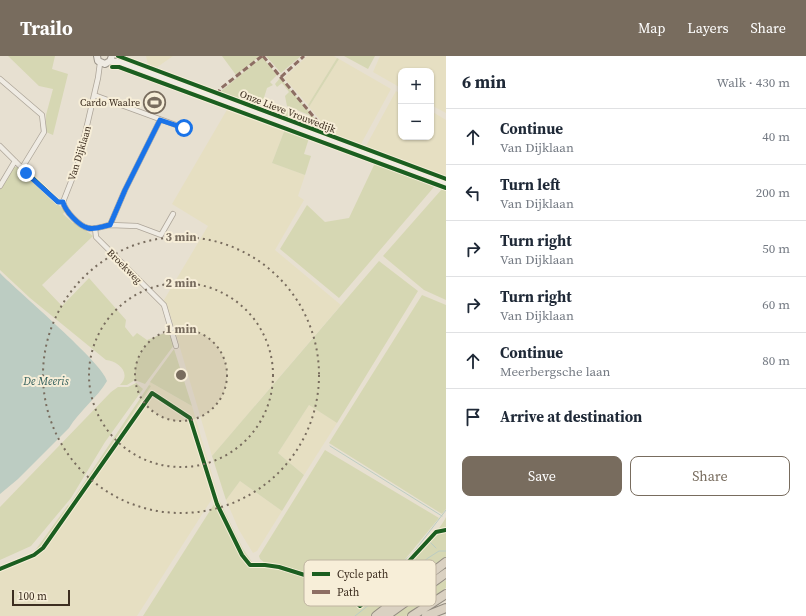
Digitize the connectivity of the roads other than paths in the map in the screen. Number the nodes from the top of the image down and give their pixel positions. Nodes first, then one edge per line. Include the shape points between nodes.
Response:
1 (96, 56) edge
2 (108, 60) edge
3 (0, 79) edge
4 (94, 95) junction
5 (160, 120) junction
6 (184, 128) dead end
7 (0, 146) edge
8 (15, 161) junction
9 (442, 184) edge
10 (0, 186) edge
11 (173, 214) dead end
12 (110, 225) junction
13 (95, 228) junction
14 (176, 346) dead end
15 (445, 563) edge
16 (436, 570) edge
17 (446, 594) edge
18 (436, 600) edge
19 (389, 606) edge
20 (400, 606) edge
21 (427, 606) edge
22 (446, 608) edge
23 (376, 616) edge
24 (386, 616) edge
25 (412, 616) edge
26 (426, 616) edge

1 - 2 main road
2 - 4 street, Van Dijklaan via 98,78
2 - 9 main road, Onze Lieve Vrouwedijk
3 - 8 street via 42,115 44,132 22,168
4 - 5 street
4 - 13 street, Van Dijklaan via 78,164 63,202 66,210 83,226
5 - 6 street
5 - 12 street
7 - 8 street
8 - 10 street
11 - 12 street via 162,234 137,226
12 - 13 street
13 - 14 street, Broekweg via 96,237 164,305
15 - 16 highway
17 - 18 highway
19 - 23 highway
20 - 24 highway
21 - 25 highway
22 - 26 highway

